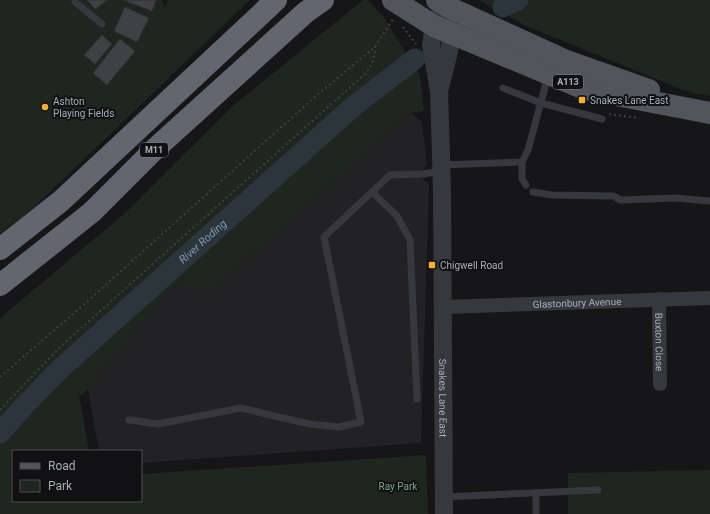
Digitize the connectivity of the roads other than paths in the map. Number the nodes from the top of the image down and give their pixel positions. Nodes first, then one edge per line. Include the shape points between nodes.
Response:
1 (74, 0) edge
2 (276, 0) edge
3 (443, 4) edge
4 (314, 6) edge
5 (394, 8) edge
6 (102, 24) dead end
7 (443, 30) junction
8 (548, 74) junction
9 (503, 88) dead end
10 (541, 103) junction
11 (710, 113) edge
12 (602, 119) dead end
13 (522, 162) junction
14 (441, 168) junction
15 (526, 185) dead end
16 (372, 192) junction
17 (533, 192) dead end
18 (710, 201) edge
19 (0, 249) edge
20 (0, 285) edge
21 (710, 298) edge
22 (659, 299) junction
23 (444, 307) junction
24 (660, 384) dead end
25 (417, 399) dead end
26 (129, 420) dead end
27 (598, 490) dead end
28 (536, 493) junction
29 (444, 506) edge
30 (536, 514) edge

1 - 6 lane
2 - 19 highway, M11 via 61,201
3 - 7 street via 453,20
3 - 11 main road, A113 via 564,60
4 - 20 highway, M11 via 156,148 92,212
5 - 7 main road, A113 via 401,6
7 - 8 main road, A113
7 - 14 street, Snakes Lane East via 449,56 439,91
8 - 10 lane
8 - 11 main road, A113 via 585,89
9 - 10 lane
10 - 12 lane
10 - 13 lane via 528,150
13 - 14 lane
13 - 15 lane via 522,179
14 - 16 lane via 423,174 390,175
14 - 23 street, Snakes Lane East
16 - 25 lane via 397,216 410,240
16 - 26 lane via 324,237 361,422 339,427 309,424 241,408 158,424
17 - 18 lane via 552,195 612,196 621,200 675,198
21 - 22 street, Glastonbury Avenue
22 - 23 street, Glastonbury Avenue
22 - 24 street, Buxton Close
23 - 29 street, Snakes Lane East
27 - 28 lane
28 - 29 lane
28 - 30 lane

